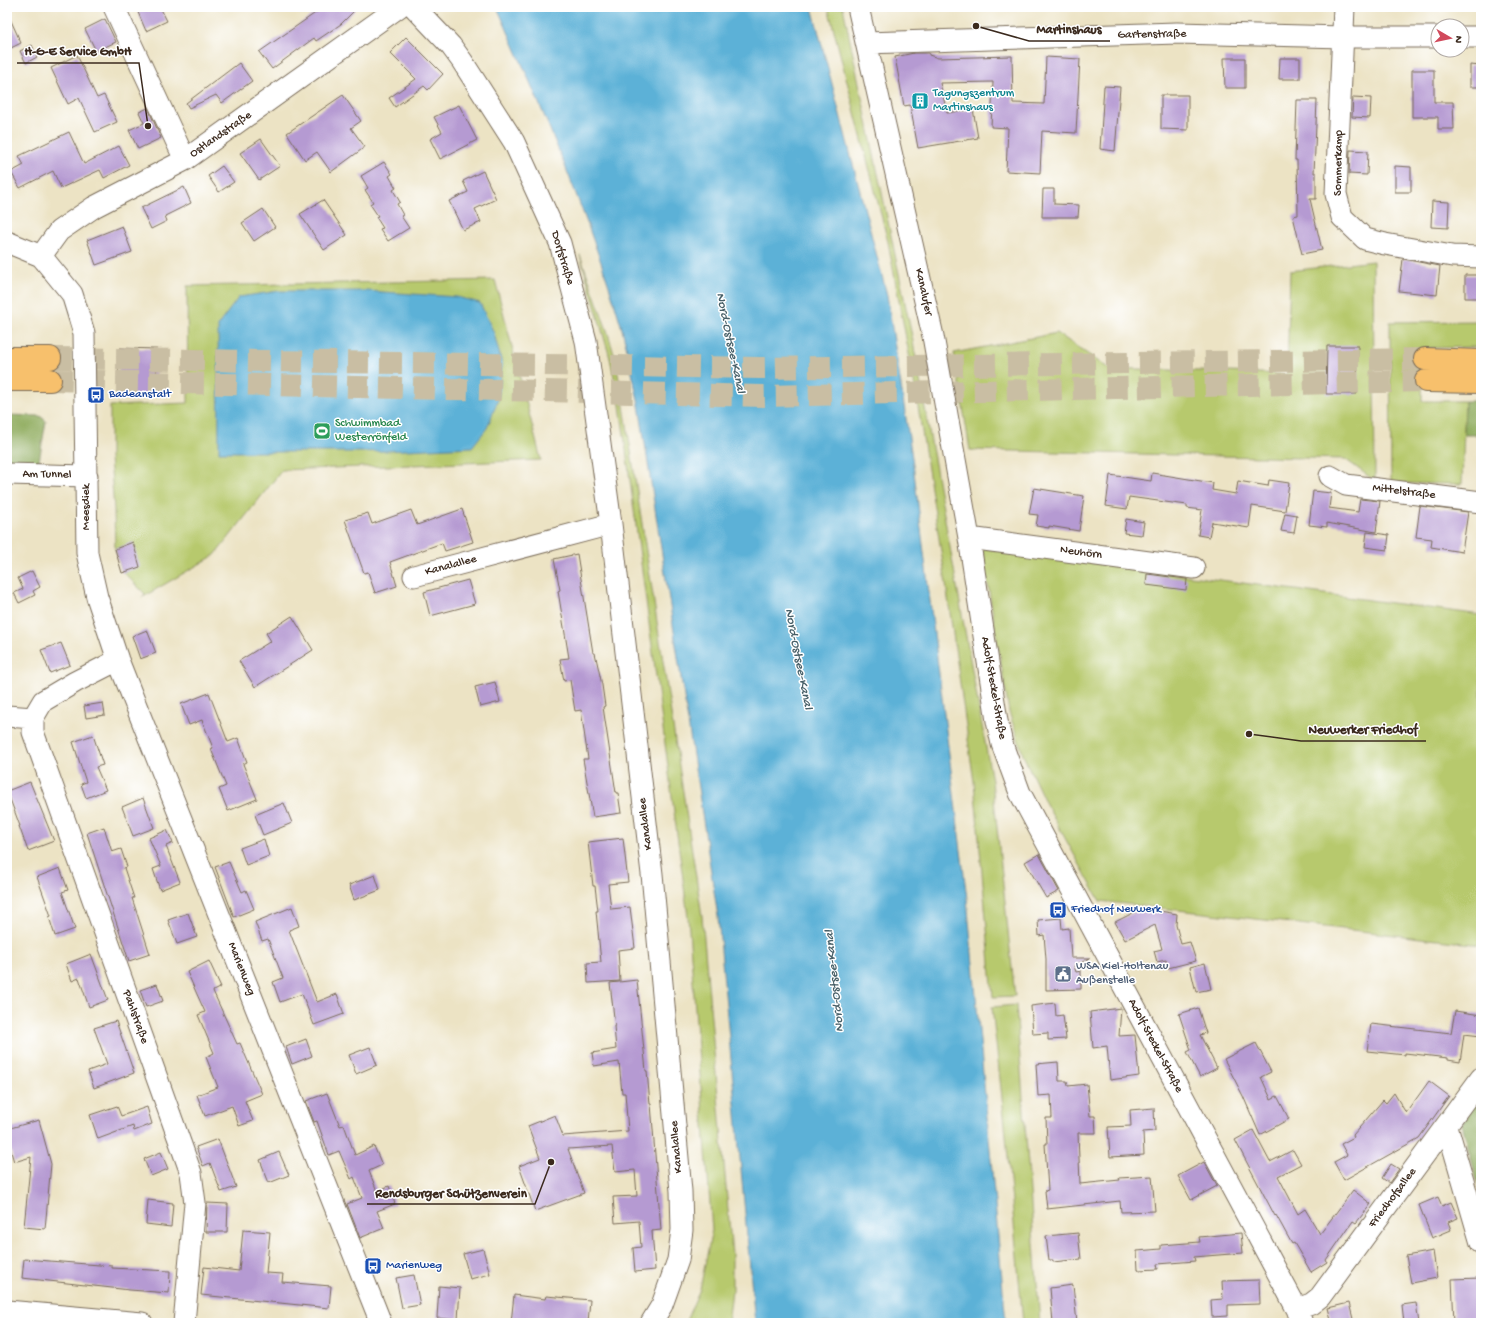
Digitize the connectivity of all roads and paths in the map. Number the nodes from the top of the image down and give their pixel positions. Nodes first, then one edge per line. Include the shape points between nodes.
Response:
1 (114, 7) edge
2 (399, 7) edge
3 (414, 7) edge
4 (858, 7) edge
5 (1344, 7) edge
6 (1343, 37) junction
7 (1430, 37) edge
8 (1470, 37) edge
9 (1481, 37) edge
10 (866, 43) junction
11 (185, 160) junction
12 (7, 242) edge
13 (41, 256) junction
14 (1481, 257) edge
15 (7, 358) edge
16 (50, 358) tunnel mouth
17 (1425, 359) tunnel mouth
18 (1481, 361) edge
19 (7, 380) edge
20 (50, 380) tunnel mouth
21 (1426, 381) tunnel mouth
22 (1481, 382) edge
23 (7, 474) edge
24 (87, 476) junction
25 (1330, 476) dead end
26 (1481, 502) edge
27 (611, 524) junction
28 (968, 538) junction
29 (1194, 568) dead end
30 (414, 576) dead end
31 (975, 580) joint
32 (118, 660) junction
33 (7, 716) edge
34 (33, 718) junction
35 (1481, 1078) edge
36 (1447, 1126) junction
37 (1481, 1242) edge
38 (7, 1311) edge
39 (1300, 1316) edge
40 (142, 1323) edge
41 (184, 1323) edge
42 (382, 1323) edge
43 (651, 1323) edge

1 - 11 street
2 - 11 street, Ostlandstraße
3 - 27 street, Dorfstraße via 451,46 514,142 560,243 586,341
4 - 10 street, Kanalufer
5 - 6 street, Sommerkamp
6 - 7 street, Gartenstraße
6 - 10 street, Gartenstraße via 1177,33
6 - 14 street, Sommerkamp via 1336,194 1342,217 1365,239 1452,256
8 - 9 street
10 - 28 street, Kanalufer via 933,336
11 - 13 street, Ostlandstraße via 94,207 59,231
12 - 13 street
13 - 24 street, Meesdiek via 72,294 84,333
15 - 16 highway
17 - 18 highway
19 - 20 highway
21 - 22 highway
23 - 24 street, Am Tunnel
24 - 32 street, Meesdiek via 87,553 97,597
25 - 26 street, Mittelstraße via 1346,485
27 - 30 street, Kanalallee
27 - 43 street, Kanalallee via 652,874 681,1191 682,1230 678,1260 662,1305
28 - 29 street, Neuhörn
28 - 31 street, Kanalufer
31 - 39 street, Adolf-Steckel-Straße via 997,721 1002,744 1020,794
32 - 34 street via 43,701
32 - 42 street, Marienweg
33 - 34 street
34 - 41 street, Pahlstraße via 33,732 191,1173 195,1203
35 - 36 street, Friedhofsallee
36 - 37 street
36 - 39 street, Friedhofsallee via 1320,1297
38 - 40 street

